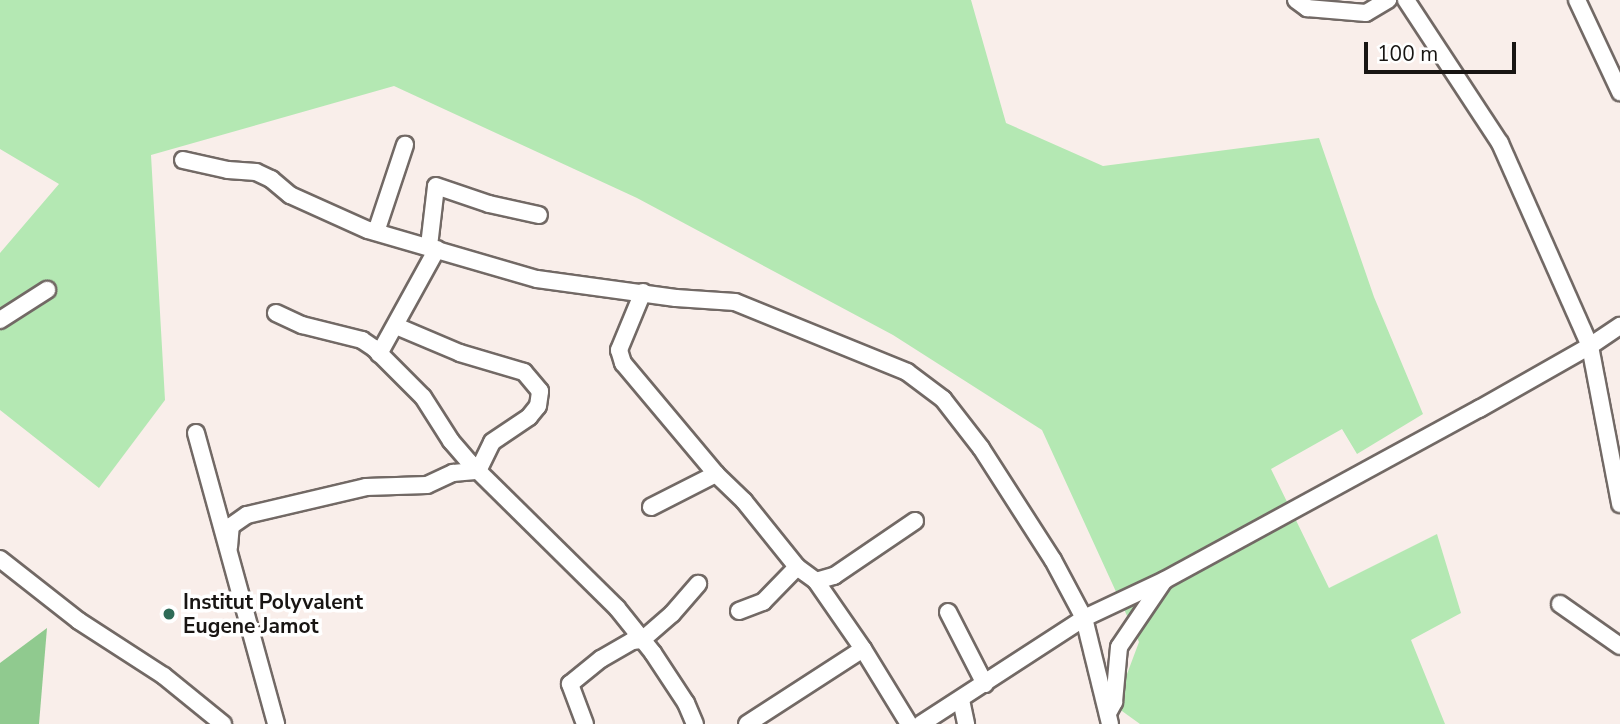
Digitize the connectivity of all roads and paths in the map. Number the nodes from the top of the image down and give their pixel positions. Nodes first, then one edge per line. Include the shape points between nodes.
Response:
1 (1296, 0) edge
2 (1388, 0) edge
3 (1406, 0) edge
4 (1577, 0) edge
5 (1620, 92) edge
6 (405, 145) dead end
7 (183, 160) dead end
8 (539, 215) dead end
9 (376, 232) junction
10 (433, 247) junction
11 (47, 290) dead end
12 (643, 292) junction
13 (276, 313) dead end
14 (0, 320) edge
15 (396, 326) junction
16 (1620, 326) edge
17 (1590, 346) junction
18 (379, 354) junction
19 (197, 433) dead end
20 (478, 471) junction
21 (716, 474) junction
22 (1620, 504) edge
23 (651, 507) dead end
24 (915, 521) dead end
25 (229, 547) junction
26 (0, 559) edge
27 (797, 566) junction
28 (1165, 580) junction
29 (816, 581) junction
30 (698, 584) dead end
31 (1560, 604) dead end
32 (739, 611) dead end
33 (948, 612) dead end
34 (1084, 618) junction
35 (642, 640) junction
36 (1620, 646) edge
37 (863, 649) junction
38 (985, 684) junction
39 (961, 700) junction
40 (1109, 719) edge
41 (223, 724) edge
42 (276, 724) edge
43 (585, 724) edge
44 (695, 724) edge
45 (747, 724) edge
46 (909, 724) edge
47 (921, 724) edge
48 (966, 724) edge

1 - 2 street via 1307,8 1366,13
3 - 17 street via 1500,143
4 - 5 street
6 - 9 street
7 - 9 street via 256,172 290,195
8 - 10 street via 436,186
9 - 10 street
10 - 12 street via 537,279
10 - 15 street
11 - 14 street
12 - 21 street via 619,355
12 - 34 street via 736,302 857,350 930,387 981,448 1053,560
13 - 18 street via 302,325 362,340
15 - 18 street
15 - 20 street via 460,354 524,372 540,391 535,412 492,442
16 - 17 street
17 - 22 street
17 - 28 street
18 - 20 street via 423,397 451,441
19 - 25 street
20 - 25 street via 453,473 427,485 366,487 247,515 231,526
20 - 35 street via 583,572
21 - 23 street
21 - 27 street
24 - 29 street via 834,576
25 - 42 street
26 - 41 street
27 - 29 street
27 - 32 street via 763,602
28 - 34 street
28 - 40 street via 1119,647
29 - 37 street
30 - 35 street
31 - 36 street
33 - 38 street
34 - 38 street
34 - 40 street
35 - 43 street via 601,659 570,684
35 - 44 street via 686,703
37 - 45 street
37 - 46 street
38 - 39 street
39 - 47 street
39 - 48 street

